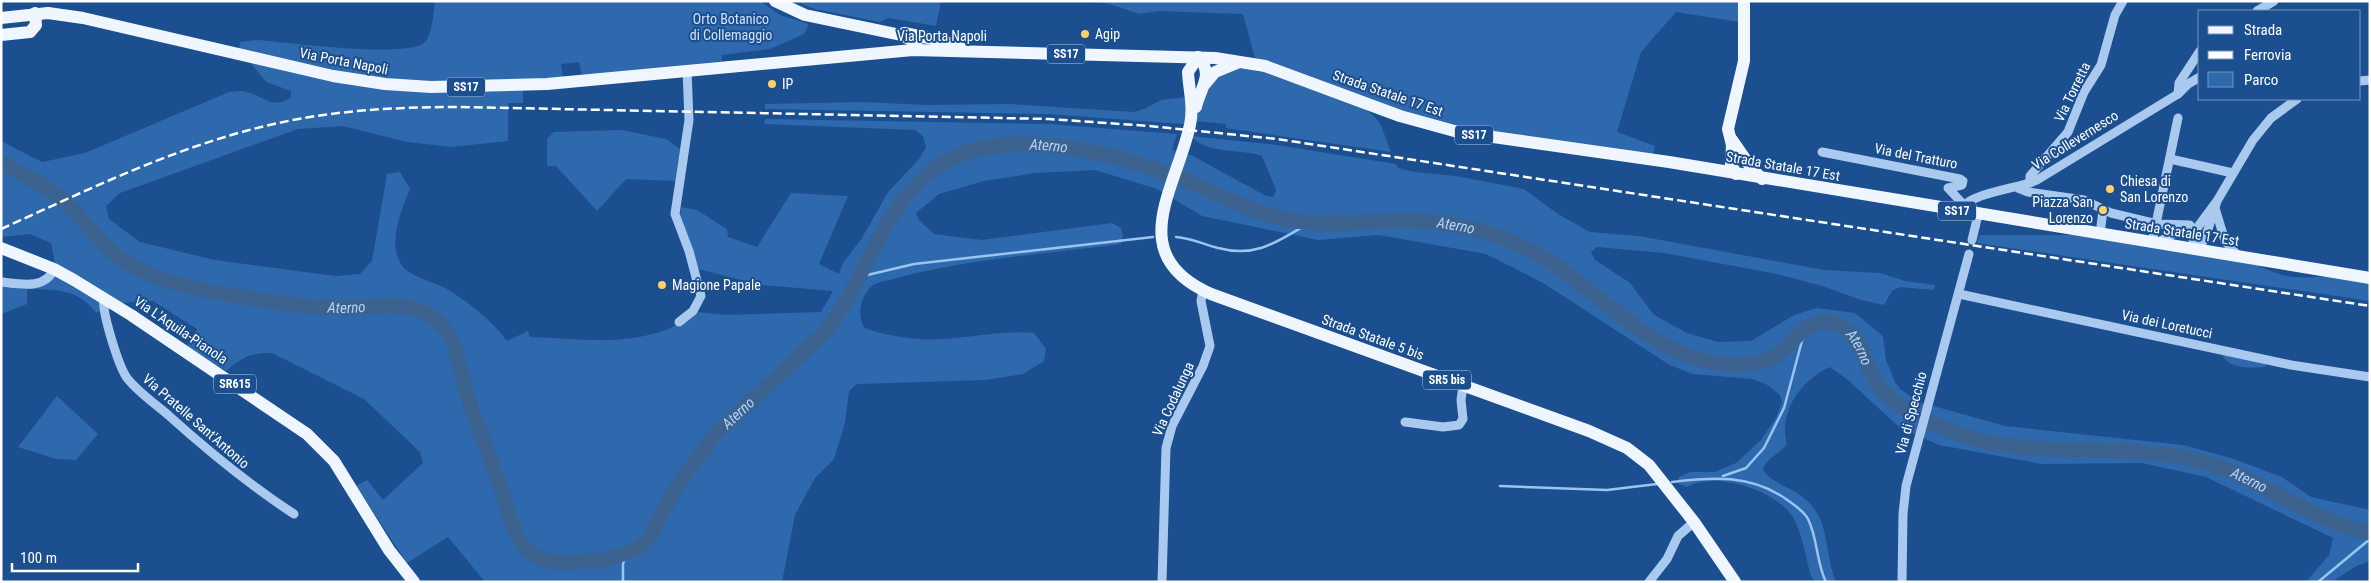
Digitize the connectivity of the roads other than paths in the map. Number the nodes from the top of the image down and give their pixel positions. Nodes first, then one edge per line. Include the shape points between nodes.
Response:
1 (775, 1) edge
2 (1744, 1) edge
3 (2123, 1) edge
4 (2274, 1) edge
5 (2259, 10) edge
6 (35, 14) junction
7 (1, 18) edge
8 (1, 35) edge
9 (913, 37) junction
10 (920, 50) junction
11 (967, 50) junction
12 (903, 51) junction
13 (2198, 53) edge
14 (1158, 56) junction
15 (1198, 57) junction
16 (1242, 62) junction
17 (687, 70) junction
18 (2198, 78) edge
19 (1190, 82) junction
20 (1204, 84) junction
21 (2178, 94) junction
22 (2296, 100) edge
23 (2178, 118) dead end
24 (1822, 152) dead end
25 (1737, 156) junction
26 (1181, 157) junction
27 (2170, 159) junction
28 (1714, 170) junction
29 (2233, 173) junction
30 (1736, 174) junction
31 (1762, 178) junction
32 (2030, 183) junction
33 (2018, 188) junction
34 (2213, 206) junction
35 (1962, 208) junction
36 (2103, 210) junction
37 (1978, 215) junction
38 (2157, 224) junction
39 (2190, 225) junction
40 (2100, 234) junction
41 (1972, 240) dead end
42 (2154, 243) junction
43 (1, 248) edge
44 (2196, 250) junction
45 (1969, 254) dead end
46 (2238, 256) junction
47 (54, 269) junction
48 (2370, 278) edge
49 (1, 282) edge
50 (1203, 290) junction
51 (1959, 294) junction
52 (104, 298) junction
53 (679, 322) dead end
54 (2370, 377) edge
55 (1463, 386) junction
56 (1405, 422) dead end
57 (294, 514) dead end
58 (1694, 522) junction
59 (414, 582) edge
60 (1162, 582) edge
61 (1649, 582) edge
62 (1735, 582) edge
63 (1902, 582) edge

1 - 9 main road via 806,15
2 - 25 main road via 1744,62 1728,129
3 - 32 street, Via Torretta via 2116,11 2101,65 2084,92 2069,130 2030,176
4 - 5 street
6 - 7 main road, Via Porta Napoli / SS17
6 - 8 main road via 36,25 30,32
6 - 17 main road, Via Porta Napoli / SS17 via 83,18 333,76 407,86 528,86
9 - 10 main road via 924,41
9 - 11 main road via 948,42
9 - 12 main road
10 - 11 main road, Via Porta Napoli / SS17
10 - 12 main road, Via Porta Napoli / SS17
11 - 14 main road, Via Porta Napoli / SS17
12 - 17 main road, Via Porta Napoli / SS17
13 - 21 street via 2179,83
14 - 15 main road, Via Porta Napoli / SS17
14 - 19 main road via 1178,67
15 - 16 main road, Strada Statale 17 Est / SS17
15 - 19 main road, Strada Statale 5 bis / SR5 bis via 1189,69
15 - 20 main road, Strada Statale 5 bis / SR5 bis via 1207,71
16 - 20 main road via 1220,69
16 - 28 main road, Strada Statale 17 Est / SS17 via 1292,75 1400,116 1452,131
17 - 53 street via 689,120 675,214 701,296 694,311
18 - 21 street, Via Collevernesco
19 - 26 main road, Strada Statale 5 bis / SR5 bis via 1192,115
20 - 26 main road, Strada Statale 5 bis / SR5 bis
21 - 32 street, Via Collevernesco
22 - 29 street via 2260,130
23 - 27 street
24 - 35 street, Via del Tratturo via 1961,179 1961,185 1948,189
25 - 28 main road
25 - 30 main road via 1732,166
25 - 31 main road
26 - 50 main road, Strada Statale 5 bis / SR5 bis via 1166,202 1161,233 1166,252 1177,270
27 - 29 street
27 - 38 street
28 - 30 main road, Strada Statale 17 Est / SS17
29 - 34 street
30 - 31 main road, Strada Statale 17 Est / SS17
31 - 35 main road, Strada Statale 17 Est / SS17
32 - 33 street, Via Collevernesco
33 - 35 street, Via Collevernesco via 1986,194
33 - 36 street via 2084,200
34 - 39 street
34 - 44 street via 2205,239
34 - 46 street via 2225,242
35 - 37 main road, Strada Statale 17 Est / SS17
36 - 38 street
36 - 40 street
37 - 40 main road, Strada Statale 17 Est / SS17
37 - 41 street
38 - 39 street
38 - 42 street
39 - 42 street
40 - 42 main road, Strada Statale 17 Est / SS17
42 - 44 main road, Strada Statale 17 Est / SS17
43 - 47 main road, Via L'Aquila-Pianola / SR615
44 - 46 main road, Strada Statale 17 Est / SS17
45 - 51 street, Via di Specchio
46 - 48 main road, Strada Statale 17 Est / SS17
47 - 49 street via 48,278 38,283
47 - 52 main road, Via L'Aquila-Pianola / SR615
50 - 55 main road, Strada Statale 5 bis / SR5 bis
50 - 60 street, Via Codalunga via 1201,301 1210,346 1172,426 1166,448
51 - 54 street, Via dei Loretucci via 2292,365
51 - 63 street, Via di Specchio via 1919,432 1903,508
52 - 57 street, Via Pratelle Sant'Antonio via 109,328 128,379 245,482
52 - 59 main road, Via L'Aquila-Pianola / SR615 via 316,441 334,461 389,550
55 - 56 street via 1463,420 1459,425 1444,427
55 - 58 main road, Strada Statale 5 bis / SR5 bis via 1627,448 1659,475
58 - 61 street via 1678,536 1667,559
58 - 62 main road, Strada Statale 5 bis / SR5 bis

